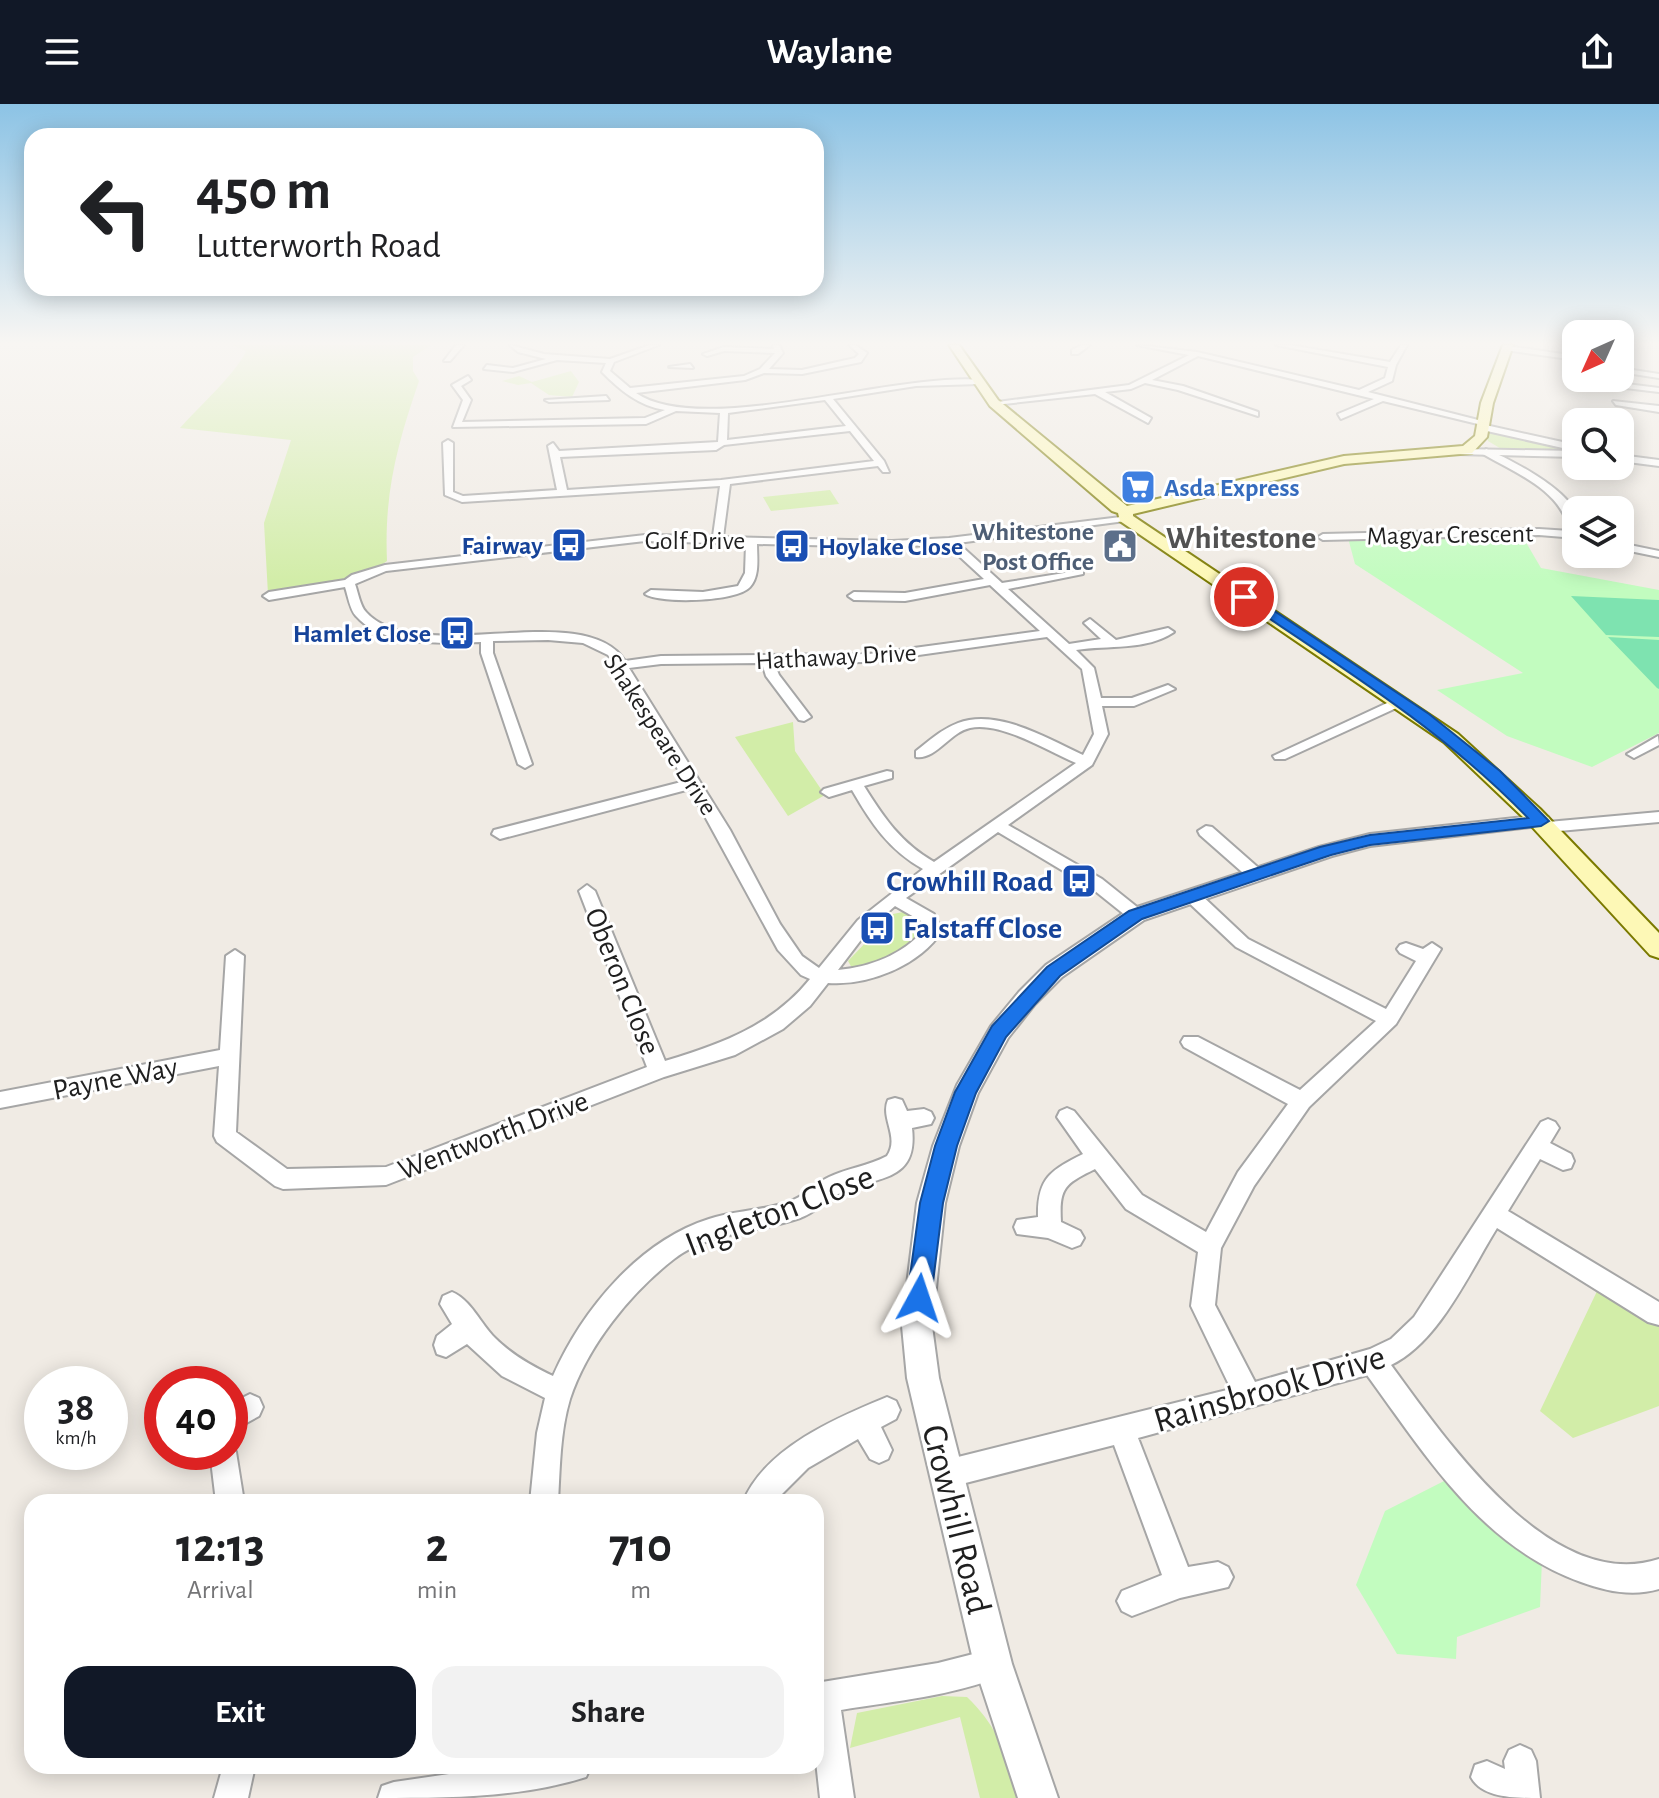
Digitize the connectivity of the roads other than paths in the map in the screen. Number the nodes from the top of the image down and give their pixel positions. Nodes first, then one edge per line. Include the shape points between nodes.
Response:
1 (456, 424) edge
2 (476, 424) edge
3 (723, 424) edge
4 (849, 424) edge
5 (1019, 424) edge
6 (1446, 424) edge
7 (1489, 424) edge
8 (852, 428) junction
9 (1485, 439) junction
10 (448, 443) dead end
11 (722, 443) junction
12 (1562, 449) edge
13 (1562, 449) edge
14 (1634, 459) edge
15 (1659, 463) edge
16 (724, 483) junction
17 (563, 493) junction
18 (1562, 502) edge
19 (1125, 514) junction
20 (1562, 533) edge
21 (1322, 536) dead end
22 (718, 538) junction
23 (752, 540) junction
24 (949, 541) junction
25 (1634, 549) edge
26 (1659, 554) edge
27 (1079, 572) dead end
28 (349, 583) junction
29 (996, 584) junction
30 (651, 594) dead end
31 (269, 596) dead end
32 (848, 596) dead end
33 (1090, 623) dead end
34 (1168, 632) dead end
35 (1050, 633) junction
36 (487, 637) junction
37 (1113, 644) junction
38 (1066, 648) junction
39 (767, 660) junction
40 (621, 665) junction
41 (1156, 680) dead end
42 (1400, 701) junction
43 (1094, 702) junction
44 (804, 717) dead end
45 (924, 731) dead end
46 (942, 739) junction
47 (921, 754) dead end
48 (1280, 756) dead end
49 (529, 758) dead end
50 (1087, 762) junction
51 (887, 775) dead end
52 (694, 783) junction
53 (856, 785) junction
54 (829, 792) dead end
55 (1659, 817) edge
56 (1544, 824) junction
57 (997, 825) junction
58 (1204, 833) dead end
59 (500, 834) dead end
60 (933, 868) junction
61 (1256, 875) junction
62 (587, 891) dead end
63 (1192, 896) junction
64 (894, 898) junction
65 (1136, 915) junction
66 (1659, 949) edge
67 (1422, 952) dead end
68 (235, 956) dead end
69 (823, 975) junction
70 (1389, 1019) junction
71 (1197, 1050) dead end
72 (230, 1056) junction
73 (659, 1071) junction
74 (0, 1100) edge
75 (1302, 1101) junction
76 (1067, 1117) dead end
77 (924, 1118) dead end
78 (1096, 1158) junction
79 (1563, 1161) dead end
80 (1493, 1214) junction
81 (1025, 1227) dead end
82 (1050, 1228) junction
83 (1072, 1238) dead end
84 (1210, 1247) junction
85 (452, 1304) dead end
86 (1657, 1314) dead end
87 (468, 1327) junction
88 (446, 1345) dead end
89 (1372, 1361) junction
90 (560, 1392) junction
91 (1249, 1397) junction
92 (1121, 1429) junction
93 (879, 1450) dead end
94 (226, 1470) edge
95 (946, 1474) junction
96 (229, 1494) edge
97 (545, 1494) edge
98 (762, 1494) edge
99 (1659, 1574) edge
100 (1218, 1577) dead end
101 (1180, 1583) junction
102 (1132, 1601) dead end
103 (993, 1664) junction
104 (824, 1698) edge
105 (824, 1722) edge
106 (1520, 1761) dead end
107 (237, 1774) edge
108 (537, 1774) edge
109 (1487, 1777) dead end
110 (231, 1798) edge
111 (394, 1798) edge
112 (837, 1798) edge
113 (1038, 1798) edge
114 (1522, 1798) edge

1 - 2 street
3 - 11 street
4 - 8 street
5 - 19 main road
6 - 9 street
7 - 9 main road
8 - 11 street
8 - 16 street via 879,468 734,478
9 - 12 street
9 - 13 street
9 - 18 street, Magyar Crescent
9 - 19 main road via 1461,452 1344,460
10 - 17 street via 448,493 456,498
11 - 17 street via 711,448 554,450
14 - 15 street
16 - 17 street
16 - 22 street
19 - 24 street, Golf Drive
19 - 42 main road
20 - 21 street, Magyar Crescent
22 - 23 street, Golf Drive
22 - 28 street, Golf Drive via 617,541 385,568
23 - 24 street, Golf Drive
23 - 30 street via 750,579 742,590 666,598
24 - 29 street
25 - 26 street
27 - 29 street
28 - 31 street, Golf Drive
28 - 36 street, Shakespeare Drive via 361,615 375,628 423,638
29 - 32 street via 905,597
29 - 35 street
33 - 37 street
34 - 37 street
35 - 38 street
35 - 39 street, Hathaway Drive via 907,655
36 - 40 street, Shakespeare Drive via 588,639 604,644
36 - 49 street via 487,653
37 - 38 street
38 - 43 street via 1088,668
39 - 40 street, Hathaway Drive
39 - 44 street
40 - 52 street, Shakespeare Drive
41 - 43 street via 1175,692 1134,702
42 - 48 street
42 - 56 main road via 1495,775
43 - 50 street via 1101,734
45 - 46 street
46 - 47 street
46 - 50 street via 970,724 987,724
50 - 57 street, Wentworth Drive
51 - 53 street
52 - 59 street
52 - 69 street, Shakespeare Drive via 790,956
53 - 54 street
53 - 60 street via 886,836
55 - 56 street
56 - 61 street, Crowhill Road via 1370,840
56 - 66 main road
57 - 60 street, Wentworth Drive
57 - 65 street via 1096,883
58 - 61 street
60 - 64 street, Wentworth Drive
61 - 63 street, Crowhill Road
62 - 73 street, Oberon Close
63 - 65 street, Crowhill Road
63 - 70 street via 1242,943
64 - 69 street, Wentworth Drive via 864,924
64 - 69 street via 928,918 933,931 925,942 871,974
65 - 95 street, Crowhill Road via 1054,971 999,1032 966,1092 946,1146 924,1242 917,1326 923,1378
67 - 70 street
68 - 72 street, Wentworth Drive
69 - 73 street, Wentworth Drive via 776,1024 728,1050
70 - 75 street
71 - 75 street
72 - 73 street, Wentworth Drive via 225,1136 283,1179 386,1176
72 - 74 street, Payne Way
75 - 84 street via 1246,1179
76 - 78 street
77 - 90 street, Ingleton Close via 898,1114 905,1134 903,1149 881,1172 834,1185 801,1208 711,1229 661,1256 584,1344
78 - 82 street via 1056,1180 1048,1193
78 - 84 street via 1134,1202
79 - 80 street, Rainsbrook Drive via 1542,1137
80 - 86 street
80 - 89 street, Rainsbrook Drive via 1423,1325 1400,1348
81 - 82 street
82 - 83 street
84 - 91 street via 1203,1306
85 - 87 street
87 - 88 street
87 - 90 street via 507,1367
89 - 91 street, Rainsbrook Drive
89 - 99 street via 1480,1502 1508,1528 1583,1570 1613,1578
90 - 97 street, Ingleton Close via 549,1437
91 - 92 street, Rainsbrook Drive
92 - 95 street, Rainsbrook Drive
92 - 101 street
93 - 98 street via 875,1417 790,1463
94 - 96 street
95 - 103 street, Crowhill Road
100 - 101 street
101 - 102 street
103 - 104 street
103 - 113 street, Crowhill Road
105 - 112 street
106 - 114 street
107 - 110 street
108 - 111 street
109 - 114 street

